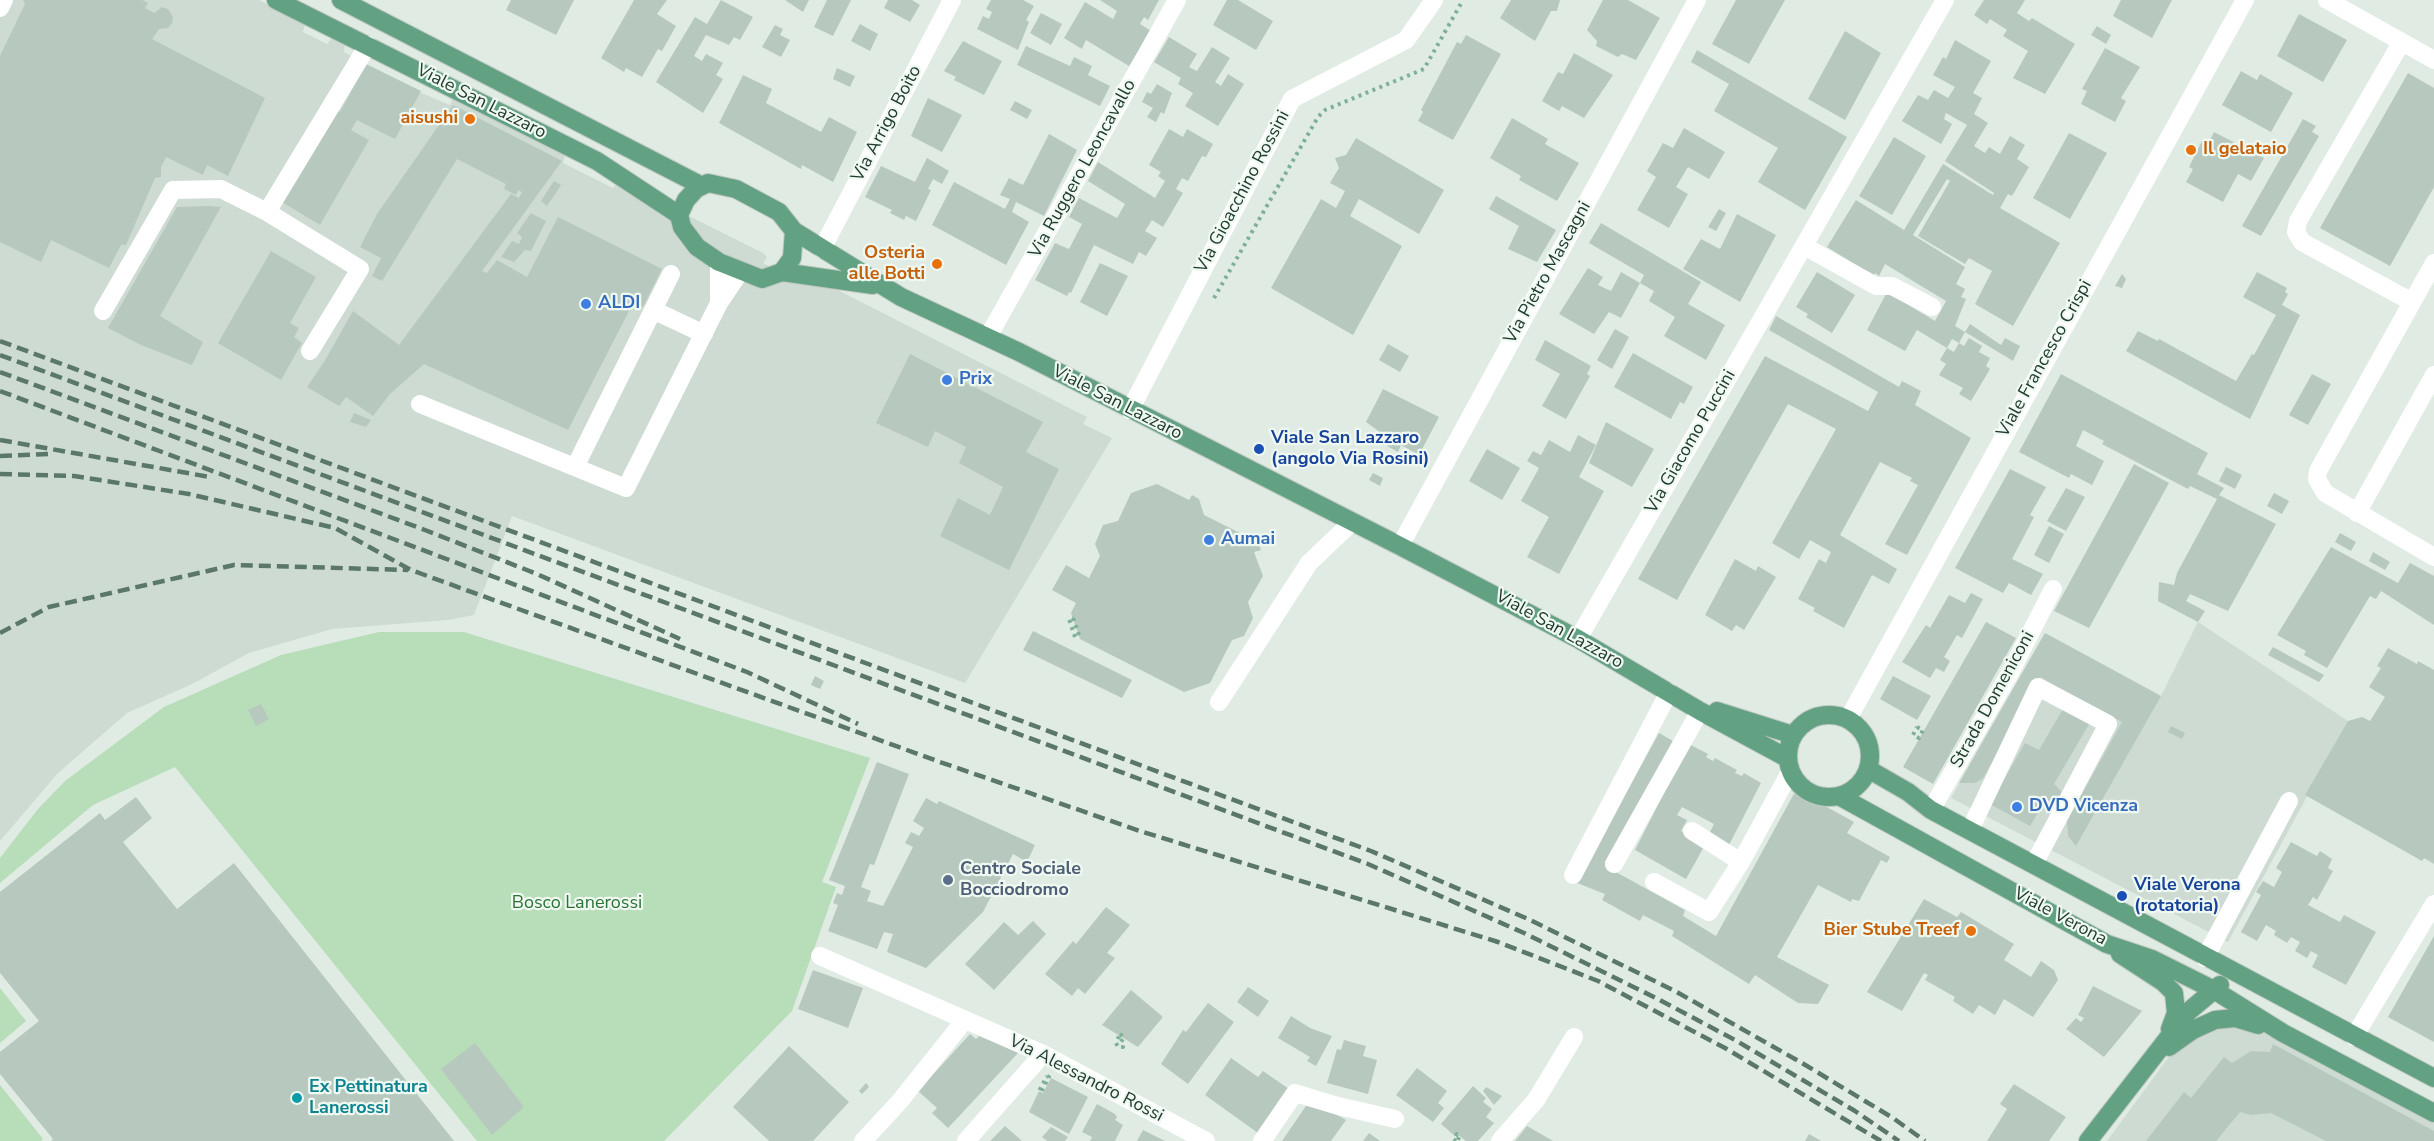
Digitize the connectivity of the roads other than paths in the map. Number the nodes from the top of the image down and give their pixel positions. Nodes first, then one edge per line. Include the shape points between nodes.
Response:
1 (4, 0) edge
2 (276, 0) edge
3 (341, 0) edge
4 (952, 0) edge
5 (1177, 0) edge
6 (1697, 0) edge
7 (1945, 0) edge
8 (2245, 0) edge
9 (2327, 0) edge
10 (1431, 1) edge
11 (0, 8) edge
12 (2401, 43) junction
13 (368, 45) junction
14 (2434, 60) edge
15 (702, 186) junction
16 (267, 212) junction
17 (679, 215) junction
18 (794, 231) junction
19 (1804, 246) junction
20 (822, 249) junction
21 (719, 262) junction
22 (2434, 263) edge
23 (740, 272) junction
24 (782, 272) junction
25 (671, 274) dead end
26 (881, 286) junction
27 (2412, 302) junction
28 (719, 303) junction
29 (1932, 307) dead end
30 (653, 310) junction
31 (103, 311) dead end
32 (704, 334) junction
33 (988, 337) junction
34 (310, 351) dead end
35 (2434, 375) edge
36 (420, 405) dead end
37 (1130, 410) junction
38 (575, 467) junction
39 (2357, 513) junction
40 (1351, 523) junction
41 (1400, 546) junction
42 (2434, 557) edge
43 (2052, 589) dead end
44 (1578, 639) junction
45 (1669, 692) junction
46 (1219, 702) dead end
47 (1696, 707) junction
48 (1848, 719) junction
49 (1793, 735) junction
50 (1789, 765) junction
51 (1868, 769) junction
52 (1839, 796) junction
53 (2289, 801) dead end
54 (1931, 810) junction
55 (1970, 830) junction
56 (1692, 831) dead end
57 (1741, 862) junction
58 (1614, 864) dead end
59 (2034, 864) junction
60 (1573, 875) dead end
61 (1654, 882) dead end
62 (2434, 904) edge
63 (2107, 944) junction
64 (820, 956) dead end
65 (2205, 958) junction
66 (2214, 990) junction
67 (2298, 1007) junction
68 (964, 1021) junction
69 (2283, 1033) junction
70 (1574, 1037) dead end
71 (2354, 1038) junction
72 (2164, 1042) junction
73 (1043, 1054) junction
74 (2149, 1063) junction
75 (2434, 1078) edge
76 (2434, 1113) edge
77 (1395, 1119) dead end
78 (864, 1141) edge
79 (966, 1141) edge
80 (1206, 1141) edge
81 (1262, 1141) edge
82 (1500, 1141) edge
83 (2088, 1141) edge

1 - 11 street
2 - 13 main road, Viale San Lazzaro
3 - 15 main road, Viale San Lazzaro
4 - 20 street, Via Arrigo Boito
5 - 33 street, Via Ruggero Leoncavallo
6 - 41 street, Via Pietro Mascagni
7 - 19 street, Via Giacomo Puccini
8 - 48 street, Viale Francesco Crispi
9 - 12 street
10 - 37 street, Via Gioacchino Rossini via 1406,40 1292,99
12 - 14 street
12 - 27 street via 2298,221 2296,232 2301,242
13 - 16 street
13 - 17 main road, Viale San Lazzaro via 597,161
15 - 17 main road via 686,200
15 - 18 main road, Viale San Lazzaro via 708,183 736,189 778,212
16 - 31 street via 221,189 173,190
16 - 34 street via 360,269
17 - 21 main road, Viale San Lazzaro via 682,227 697,247
18 - 20 main road, Viale San Lazzaro
18 - 24 main road via 792,258
19 - 29 street via 1876,286 1892,286
19 - 44 street, Via Giacomo Puccini
20 - 26 main road, Viale San Lazzaro
21 - 23 main road, Viale San Lazzaro
21 - 28 street
22 - 27 street
23 - 24 main road, Viale San Lazzaro via 762,279
23 - 28 street
24 - 26 main road, Viale San Lazzaro
25 - 30 street
26 - 33 main road, Viale San Lazzaro
27 - 39 street via 2318,471 2319,487
28 - 32 street
30 - 32 street
30 - 38 street
32 - 38 street via 626,488
33 - 37 main road, Viale San Lazzaro
35 - 39 street
36 - 38 street
37 - 40 main road, Viale San Lazzaro
39 - 42 street
40 - 41 main road, Viale San Lazzaro
40 - 46 street via 1309,564
41 - 44 main road, Viale San Lazzaro
43 - 54 street, Strada Domeniconi via 2010,673
44 - 45 main road, Viale San Lazzaro
45 - 47 main road, Viale San Lazzaro
45 - 60 street
47 - 49 main road, Viale San Lazzaro
47 - 50 main road, Viale San Lazzaro
47 - 58 street
48 - 49 main road via 1822,715 1805,722
48 - 51 main road via 1869,743
49 - 50 main road
50 - 52 main road via 1796,782 1814,795
50 - 57 street
51 - 52 main road via 1859,785
51 - 54 main road, Viale Verona
52 - 63 main road, Viale Verona
53 - 65 street
54 - 55 main road, Viale Verona
55 - 59 main road, Viale Verona
55 - 59 street, Viale Verona via 2038,687 2108,724
56 - 57 street
57 - 61 street via 1709,912
59 - 65 main road, Viale Verona
62 - 71 street
63 - 66 main road, Viale Verona via 2152,959
63 - 72 main road via 2174,993 2176,1013
64 - 68 street, Via Alessandro Rossi
65 - 67 main road, Viale Verona
66 - 67 main road via 2222,983 2237,983
66 - 69 main road, Viale Verona
66 - 72 main road via 2189,1011
67 - 71 main road, Viale Verona
68 - 73 street, Via Alessandro Rossi
68 - 78 street
69 - 74 main road, Viale Verona via 2235,1018 2215,1020 2193,1030
69 - 76 main road, Viale Verona
70 - 82 street via 1536,1100
71 - 75 main road, Viale Verona
72 - 74 main road
73 - 79 street
73 - 80 street, Via Alessandro Rossi
74 - 83 main road
77 - 81 street via 1295,1093

